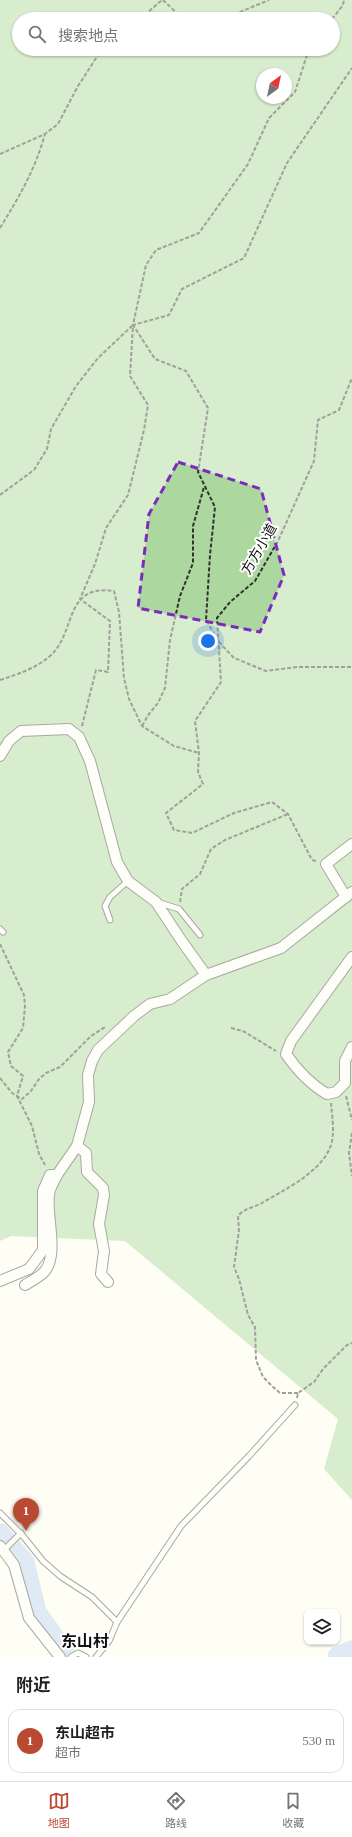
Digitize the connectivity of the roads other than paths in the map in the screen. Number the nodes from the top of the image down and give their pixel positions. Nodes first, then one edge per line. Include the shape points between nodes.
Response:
1 (0, 756) edge
2 (352, 844) edge
3 (128, 882) junction
4 (349, 894) edge
5 (156, 902) junction
6 (110, 920) dead end
7 (200, 935) dead end
8 (352, 957) edge
9 (206, 975) junction
10 (352, 1047) edge
11 (77, 1146) junction
12 (54, 1175) junction
13 (0, 1281) edge
14 (108, 1282) dead end
15 (25, 1285) dead end
16 (295, 1405) road end
17 (0, 1513) edge
18 (20, 1534) junction
19 (3, 1549) edge
20 (117, 1622) junction
21 (60, 1657) edge
22 (71, 1657) edge
23 (86, 1657) edge
24 (96, 1657) edge

1 - 3 street via 9,741 21,730 69,729 79,738 90,761 117,862
2 - 4 street via 326,864
3 - 5 street
3 - 6 lane via 105,906
4 - 9 street via 281,948
5 - 7 lane via 179,909
5 - 9 street
8 - 10 street via 291,1041 286,1054 312,1084 327,1094 336,1092 345,1083 345,1061
9 - 11 street via 170,999 150,1004 98,1050 88,1075 89,1102
11 - 12 street
11 - 14 street via 86,1152 88,1172 103,1188 103,1207 99,1224 104,1251 101,1274
12 - 13 street via 43,1191 43,1250 29,1269
12 - 15 street via 48,1210 52,1252 49,1265 44,1272
16 - 20 lane via 181,1526
17 - 18 lane
18 - 19 lane
18 - 20 lane via 43,1561 60,1576 92,1597
19 - 21 street via 14,1565 29,1618
20 - 24 lane via 110,1642
22 - 23 lane via 78,1652

